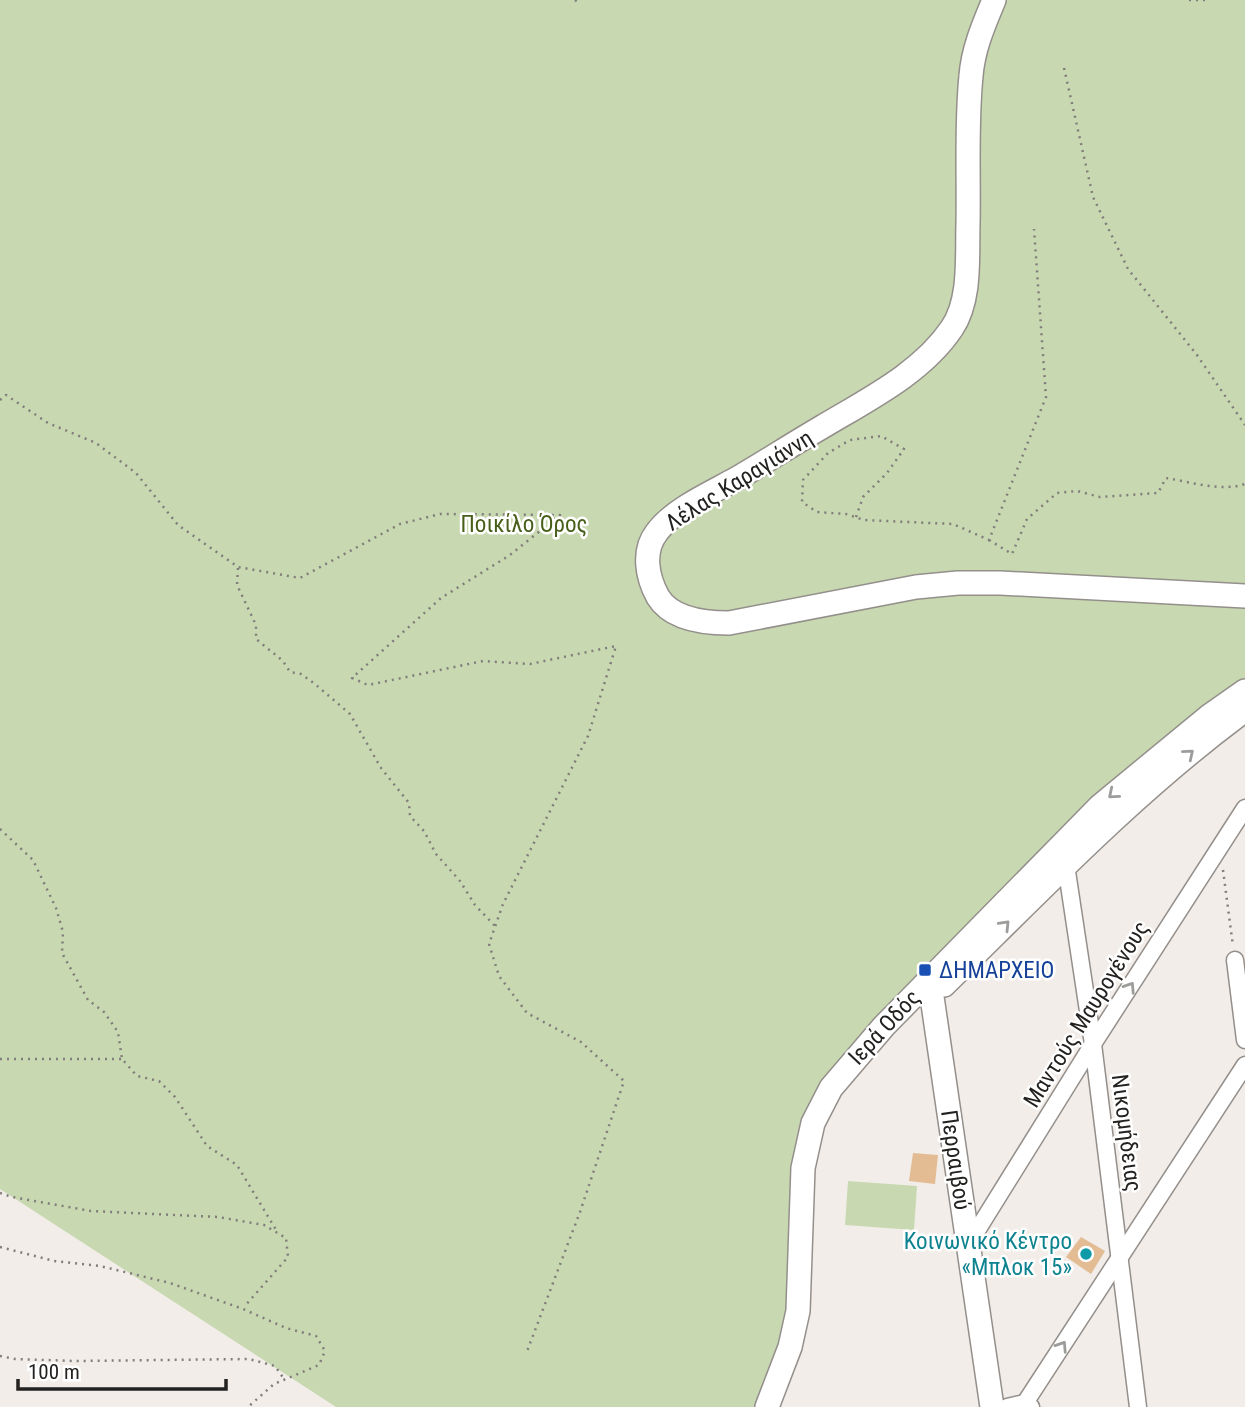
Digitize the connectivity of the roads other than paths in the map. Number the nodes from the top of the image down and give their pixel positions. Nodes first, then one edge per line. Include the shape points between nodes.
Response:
1 (994, 0) edge
2 (1245, 596) edge
3 (1245, 691) edge
4 (1245, 710) edge
5 (1245, 808) edge
6 (1066, 865) junction
7 (1235, 960) road end
8 (932, 997) junction
9 (1245, 1040) edge
10 (1093, 1044) junction
11 (1245, 1065) edge
12 (968, 1245) junction
13 (1119, 1257) junction
14 (1028, 1405) edge
15 (767, 1407) edge
16 (783, 1407) edge
17 (992, 1407) edge
18 (1007, 1407) edge
19 (1138, 1407) edge

1 - 2 main road, Λέλας Καραγιάννη via 971,75 965,292 953,327 925,359 876,395 688,505 657,531 647,557 653,588 660,601 682,616 714,623 958,583
3 -> 15 main road, Ιερά Οδός via 1100,806 884,1026 831,1088 813,1123 803,1168 798,1311
6 -> 4 main road, Ιερά Οδός via 1134,801
10 -> 5 street, Μαντούς Μαυρογένους
8 -> 6 main road, Ιερά Οδός
6 - 10 street, Νικομήδειας
7 - 9 street
8 - 12 main road, Περραιβού
8 - 16 main road, Ιερά Οδός via 857,1074 826,1125 815,1170 811,1313
10 - 12 street, Μαντούς Μαυρογένους
10 - 13 street, Νικομήδειας
11 - 13 street
12 - 17 main road, Περραιβού
14 -> 13 street
13 - 19 street, Νικομήδειας
14 - 18 street

